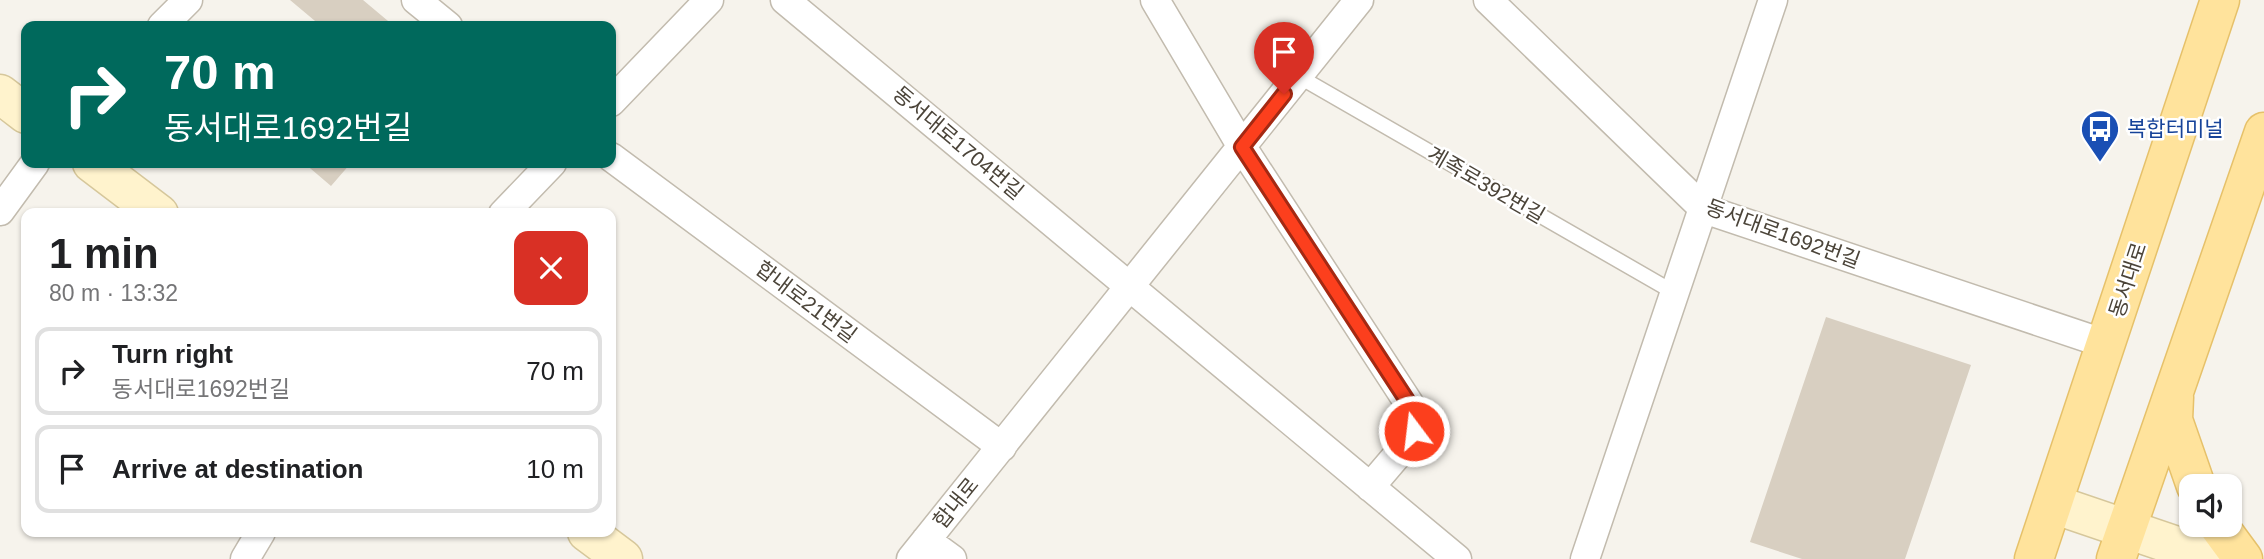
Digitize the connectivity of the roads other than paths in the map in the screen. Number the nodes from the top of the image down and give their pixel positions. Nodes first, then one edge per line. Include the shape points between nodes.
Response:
1 (188, 0) edge
2 (416, 0) edge
3 (709, 0) edge
4 (785, 0) edge
5 (1156, 0) edge
6 (1359, 0) edge
7 (1488, 0) edge
8 (1773, 0) edge
9 (2220, 0) edge
10 (167, 21) edge
11 (442, 21) edge
12 (1298, 76) junction
13 (0, 94) edge
14 (616, 97) edge
15 (21, 110) edge
16 (2264, 132) edge
17 (1242, 147) junction
18 (616, 161) edge
19 (31, 168) edge
20 (99, 168) edge
21 (547, 168) edge
22 (2252, 195) edge
23 (151, 208) edge
24 (509, 208) edge
25 (1704, 209) junction
26 (0, 211) edge
27 (1130, 287) junction
28 (1675, 293) junction
29 (2106, 344) junction
30 (2174, 388) junction
31 (1002, 447) junction
32 (2192, 474) edge
33 (1370, 487) junction
34 (2053, 504) junction
35 (258, 537) edge
36 (594, 537) edge
37 (2227, 537) edge
38 (2121, 544) edge
39 (919, 550) edge
40 (245, 559) edge
41 (623, 559) edge
42 (952, 559) edge
43 (1457, 559) edge
44 (1585, 559) edge
45 (2034, 559) edge
46 (2214, 559) edge
47 (2243, 559) edge

1 - 10 street
2 - 11 street
3 - 14 street
4 - 27 street, 동서대로1704번길
5 - 17 street
6 - 12 street
7 - 25 street, 동서대로1692번길
8 - 25 street
9 - 29 main road, 동서대로
12 - 17 street
12 - 28 lane, 계족로392번길
13 - 15 street
16 - 22 main road
17 - 27 street
17 - 33 street via 1410,405 1414,431
18 - 31 street, 합내로21번길
19 - 26 street
20 - 23 street
21 - 24 street
22 - 30 main road
25 - 28 street
25 - 29 street, 동서대로1692번길
27 - 31 street
27 - 33 street, 동서대로1704번길
28 - 44 street
29 - 34 main road, 동서대로
30 - 32 main road via 2173,420
30 - 38 main road
31 - 39 street, 합내로
33 - 43 street, 동서대로1704번길
34 - 38 street
34 - 45 main road, 동서대로
35 - 40 street
36 - 41 street
37 - 47 main road
38 - 46 street
39 - 42 street

